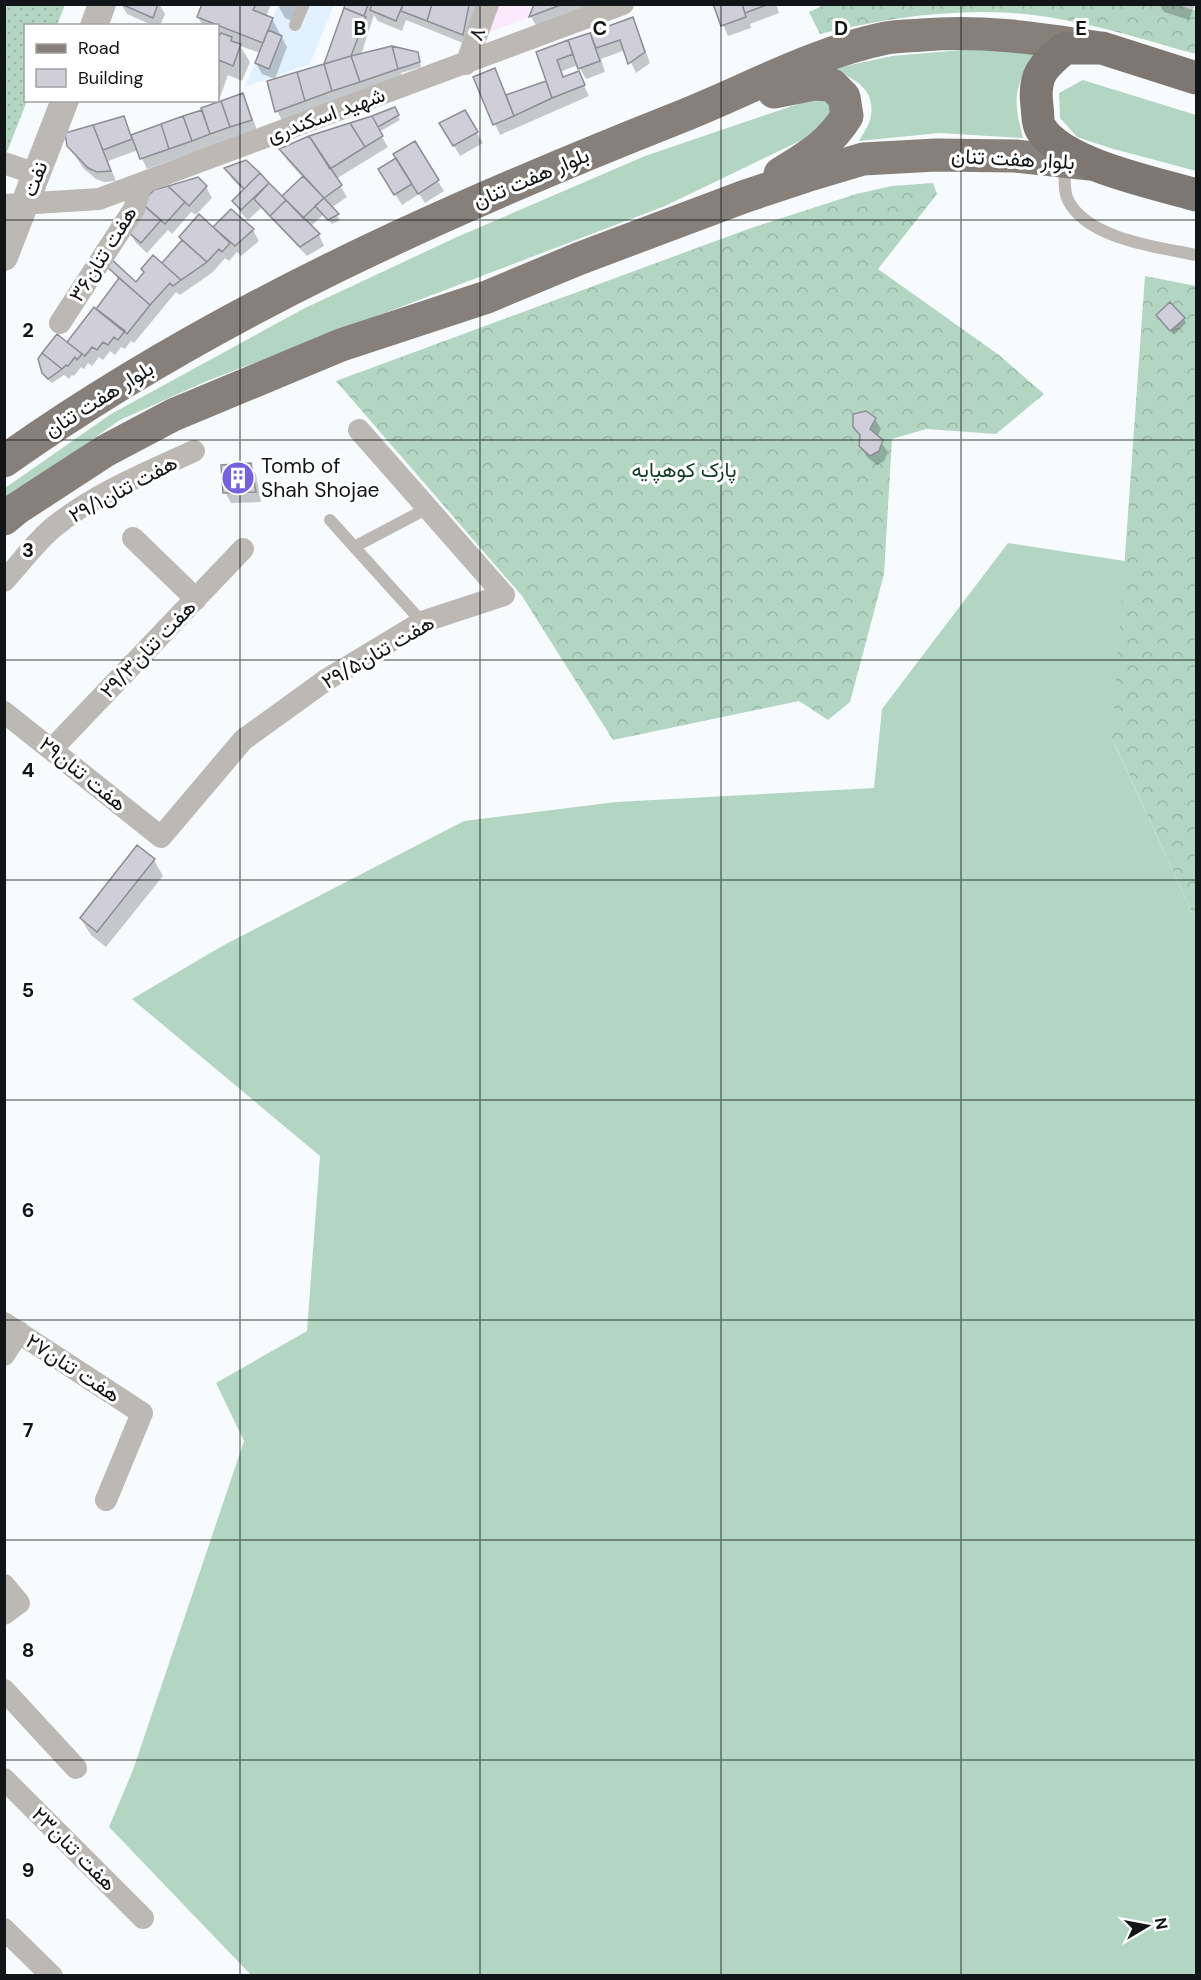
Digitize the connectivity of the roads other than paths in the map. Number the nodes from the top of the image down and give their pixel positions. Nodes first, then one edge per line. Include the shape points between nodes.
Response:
1 (102, 4) edge
2 (304, 4) edge
3 (489, 4) edge
4 (623, 4) edge
5 (95, 24) edge
6 (295, 25) dead end
7 (1102, 48) junction
8 (466, 64) junction
9 (1197, 78) edge
10 (64, 102) edge
11 (707, 106) junction
12 (4, 163) edge
13 (1078, 163) junction
14 (36, 174) junction
15 (142, 183) junction
16 (1197, 195) edge
17 (743, 197) junction
18 (14, 205) edge
19 (1197, 255) edge
20 (4, 257) edge
21 (60, 323) dead end
22 (359, 430) dead end
23 (194, 451) dead end
24 (4, 461) edge
25 (428, 508) junction
26 (4, 519) edge
27 (330, 520) dead end
28 (133, 538) dead end
29 (354, 547) junction
30 (243, 549) dead end
31 (4, 581) edge
32 (195, 599) junction
33 (422, 622) junction
34 (4, 712) edge
35 (52, 749) junction
36 (161, 837) joint
37 (12, 1327) edge
38 (4, 1354) edge
39 (106, 1500) dead end
40 (4, 1585) edge
41 (4, 1614) edge
42 (4, 1690) edge
43 (76, 1768) dead end
44 (4, 1779) edge
45 (143, 1918) dead end
46 (4, 1929) edge
47 (52, 1976) edge

1 - 5 street
2 - 6 lane
3 - 8 street, ۸
4 - 8 street, شهید اسکندری
7 - 9 highway
7 - 11 main road, بلوار هفت تنان via 1024,36 959,32 887,38 791,68
7 - 13 highway via 1065,48 1041,68 1035,95 1040,128
8 - 15 street, شهید اسکندری
10 - 14 street, نفت
11 - 17 main road via 814,84 832,85 844,97 847,116 836,134
11 - 24 main road, بلوار هفت تنان via 422,224 317,276 173,353
12 - 14 street
13 - 16 highway
13 - 17 main road, بلوار هفت تنان via 1015,156 863,159
13 - 19 lane via 1067,198 1078,216 1109,233
14 - 18 street, نفت
15 - 18 street, شهید اسکندری via 99,199
15 - 21 street, هفت تنان۳۶ via 134,209
17 - 26 main road, بلوار هفت تنان via 487,297 341,345 173,415 105,451
18 - 20 street, نفت
22 - 25 street, ۲۹/۵هفت تنان
23 - 31 street, ۲۹/۱هفت تنان via 135,478 53,527
25 - 29 lane
25 - 33 street, ۲۹/۵هفت تنان via 504,595
27 - 29 lane
28 - 32 street
29 - 33 lane
30 - 32 street, ۲۹/۳هفت تنان
32 - 35 street, ۲۹/۳هفت تنان
33 - 36 street, ۲۹/۵هفت تنان via 326,680 243,740
34 - 35 street, هفت تنان۲۹
35 - 36 street, هفت تنان۲۹
37 - 38 street
37 - 39 street, هفت تنان۲۷ via 142,1413
40 - 41 street via 19,1603
42 - 43 street
44 - 45 street, هفت تنان۲۳
46 - 47 street

